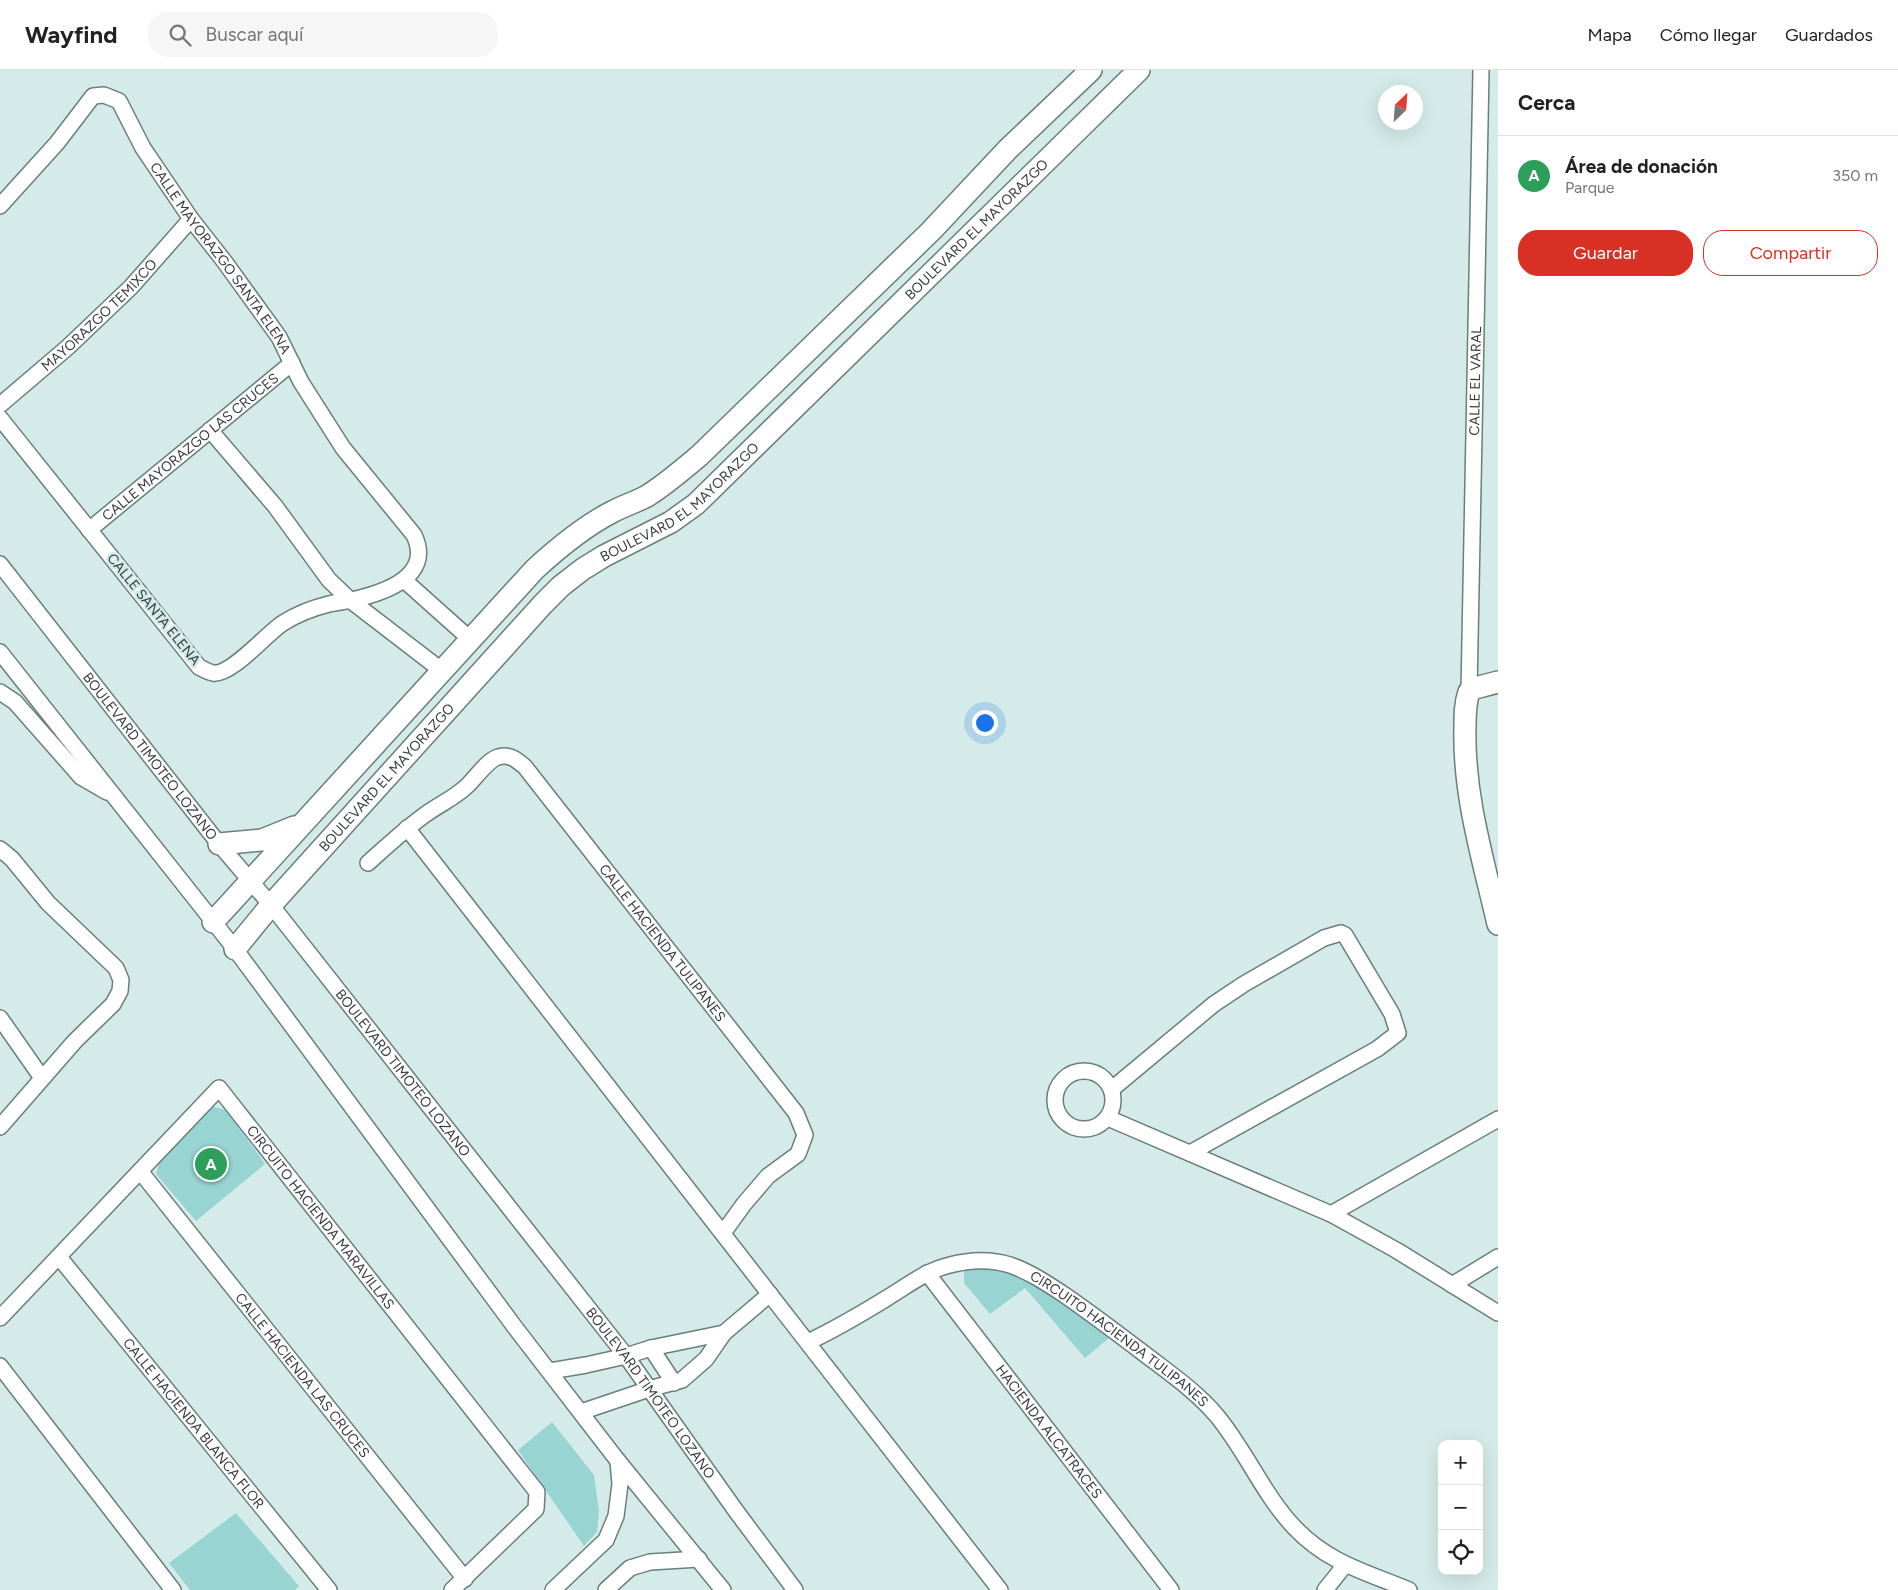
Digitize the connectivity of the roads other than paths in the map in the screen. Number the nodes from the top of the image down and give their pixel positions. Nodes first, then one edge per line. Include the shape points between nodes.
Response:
1 (1091, 70) edge
2 (1139, 70) edge
3 (1481, 70) edge
4 (0, 206) edge
5 (191, 219) junction
6 (292, 363) junction
7 (0, 405) edge
8 (0, 418) edge
9 (210, 430) junction
10 (89, 530) junction
11 (420, 555) joint
12 (0, 564) edge
13 (404, 580) junction
14 (350, 600) junction
15 (470, 639) junction
16 (0, 652) edge
17 (486, 669) junction
18 (441, 670) junction
19 (1498, 682) edge
20 (0, 692) edge
21 (1469, 692) junction
22 (115, 796) junction
23 (301, 823) junction
24 (407, 828) junction
25 (219, 844) junction
26 (0, 849) edge
27 (368, 864) dead end
28 (251, 882) junction
29 (271, 905) junction
30 (213, 922) junction
31 (1498, 924) edge
32 (235, 949) junction
33 (0, 1018) edge
34 (42, 1078) junction
35 (1112, 1089) junction
36 (1108, 1118) junction
37 (1498, 1119) edge
38 (0, 1127) edge
39 (1190, 1153) junction
40 (140, 1171) junction
41 (1331, 1214) junction
42 (723, 1233) junction
43 (58, 1257) junction
44 (1498, 1257) edge
45 (927, 1273) junction
46 (1452, 1285) junction
47 (770, 1294) junction
48 (1498, 1313) edge
49 (0, 1318) edge
50 (724, 1333) junction
51 (808, 1342) junction
52 (651, 1348) junction
53 (626, 1356) junction
54 (0, 1366) edge
55 (550, 1371) junction
56 (674, 1383) junction
57 (648, 1389) junction
58 (581, 1412) junction
59 (618, 1461) junction
60 (699, 1559) junction
61 (1345, 1565) junction
62 (465, 1578) junction
63 (1399, 1588) edge
64 (173, 1590) edge
65 (329, 1590) edge
66 (452, 1590) edge
67 (553, 1590) edge
68 (606, 1590) edge
69 (723, 1590) edge
70 (795, 1590) edge
71 (1000, 1590) edge
72 (1171, 1590) edge
73 (1325, 1590) edge

1 - 15 street, BOULEVARD EL MAYORAZGO via 699,456 646,496 605,515 562,544
2 - 17 street, BOULEVARD EL MAYORAZGO via 717,485 671,522 582,569 561,586
3 - 21 street, CALLE EL VARAL
4 - 5 street, CALLE MAYORAZGO SANTA ELENA via 57,143 93,96 104,95 119,101 142,148
5 - 6 street, CALLE MAYORAZGO SANTA ELENA via 279,337
5 - 7 street, MAYORAZGO TEMIXCO via 131,288
6 - 9 street, CALLE MAYORAZGO LAS CRUCES
6 - 11 street, CALLE MAYORAZGO SANTA ELENA via 343,448 414,535
8 - 10 street, CALLE SANTA ELENA
9 - 10 street, CALLE MAYORAZGO LAS CRUCES
9 - 14 street via 275,506 329,580
10 - 14 street, CALLE SANTA ELENA via 199,667 213,673 235,664 283,623 306,611
11 - 13 street, CALLE SANTA ELENA
12 - 25 street, BOULEVARD TIMOTEO LOZANO
13 - 14 street, CALLE SANTA ELENA via 376,594
13 - 15 street
14 - 18 street
15 - 18 street, BOULEVARD EL MAYORAZGO
16 - 22 street
17 - 18 street via 463,676
17 - 29 street, BOULEVARD EL MAYORAZGO
18 - 23 street, BOULEVARD EL MAYORAZGO
19 - 21 street
20 - 22 street via 15,702 81,777
21 - 31 street via 1465,765 1478,840
22 - 30 street
23 - 25 street via 262,840
23 - 28 street, BOULEVARD EL MAYORAZGO
24 - 27 street, CALLE HACIENDA TULIPANES
24 - 42 street
24 - 42 street, CALLE HACIENDA TULIPANES via 464,790 489,761 506,756 516,759 526,767 796,1113 805,1134 798,1154 768,1176
25 - 28 street, BOULEVARD TIMOTEO LOZANO
26 - 34 street via 48,903 116,968 121,980 120,991 113,1004
28 - 29 street, BOULEVARD TIMOTEO LOZANO
28 - 30 street, BOULEVARD EL MAYORAZGO
29 - 32 street, BOULEVARD EL MAYORAZGO
29 - 53 street, BOULEVARD TIMOTEO LOZANO
30 - 32 street
32 - 55 street
33 - 34 street
34 - 38 street
35 - 36 street via 1113,1104
35 - 36 street via 1100,1075 1083,1070 1066,1076 1056,1091 1056,1109 1060,1117 1074,1128 1093,1128
35 - 39 street via 1207,1010 1244,984 1324,938 1341,933 1345,935 1392,1014 1398,1033 1377,1049
36 - 39 street
37 - 41 street
39 - 41 street
40 - 43 street, CIRCUITO HACIENDA MARAVILLAS
40 - 62 street, CALLE HACIENDA LAS CRUCES
40 - 62 street, CIRCUITO HACIENDA MARAVILLAS via 220,1088 537,1492 536,1509
41 - 46 street
42 - 47 street
43 - 49 street, CIRCUITO HACIENDA MARAVILLAS
43 - 65 street, CALLE HACIENDA BLANCA FLOR
44 - 46 street
45 - 51 street, CIRCUITO HACIENDA TULIPANES via 839,1328
45 - 61 street, CIRCUITO HACIENDA TULIPANES via 968,1261 1010,1265 1052,1287 1101,1320 1205,1403 1239,1444 1268,1494 1295,1528 1323,1552
45 - 72 street, HACIENDA ALCATRACES
46 - 48 street
47 - 50 street
47 - 51 street
50 - 52 street
50 - 56 street via 694,1370
51 - 71 street
52 - 53 street
52 - 56 street
53 - 55 street
53 - 57 street, BOULEVARD TIMOTEO LOZANO
54 - 64 street
55 - 58 street
56 - 57 street
57 - 58 street
57 - 70 street, BOULEVARD TIMOTEO LOZANO
58 - 59 street
59 - 60 street
59 - 67 street via 620,1484 616,1516 606,1540
60 - 68 street via 650,1562 630,1568
60 - 69 street
61 - 63 street, CIRCUITO HACIENDA TULIPANES
61 - 73 street
62 - 66 street, CIRCUITO HACIENDA MARAVILLAS

